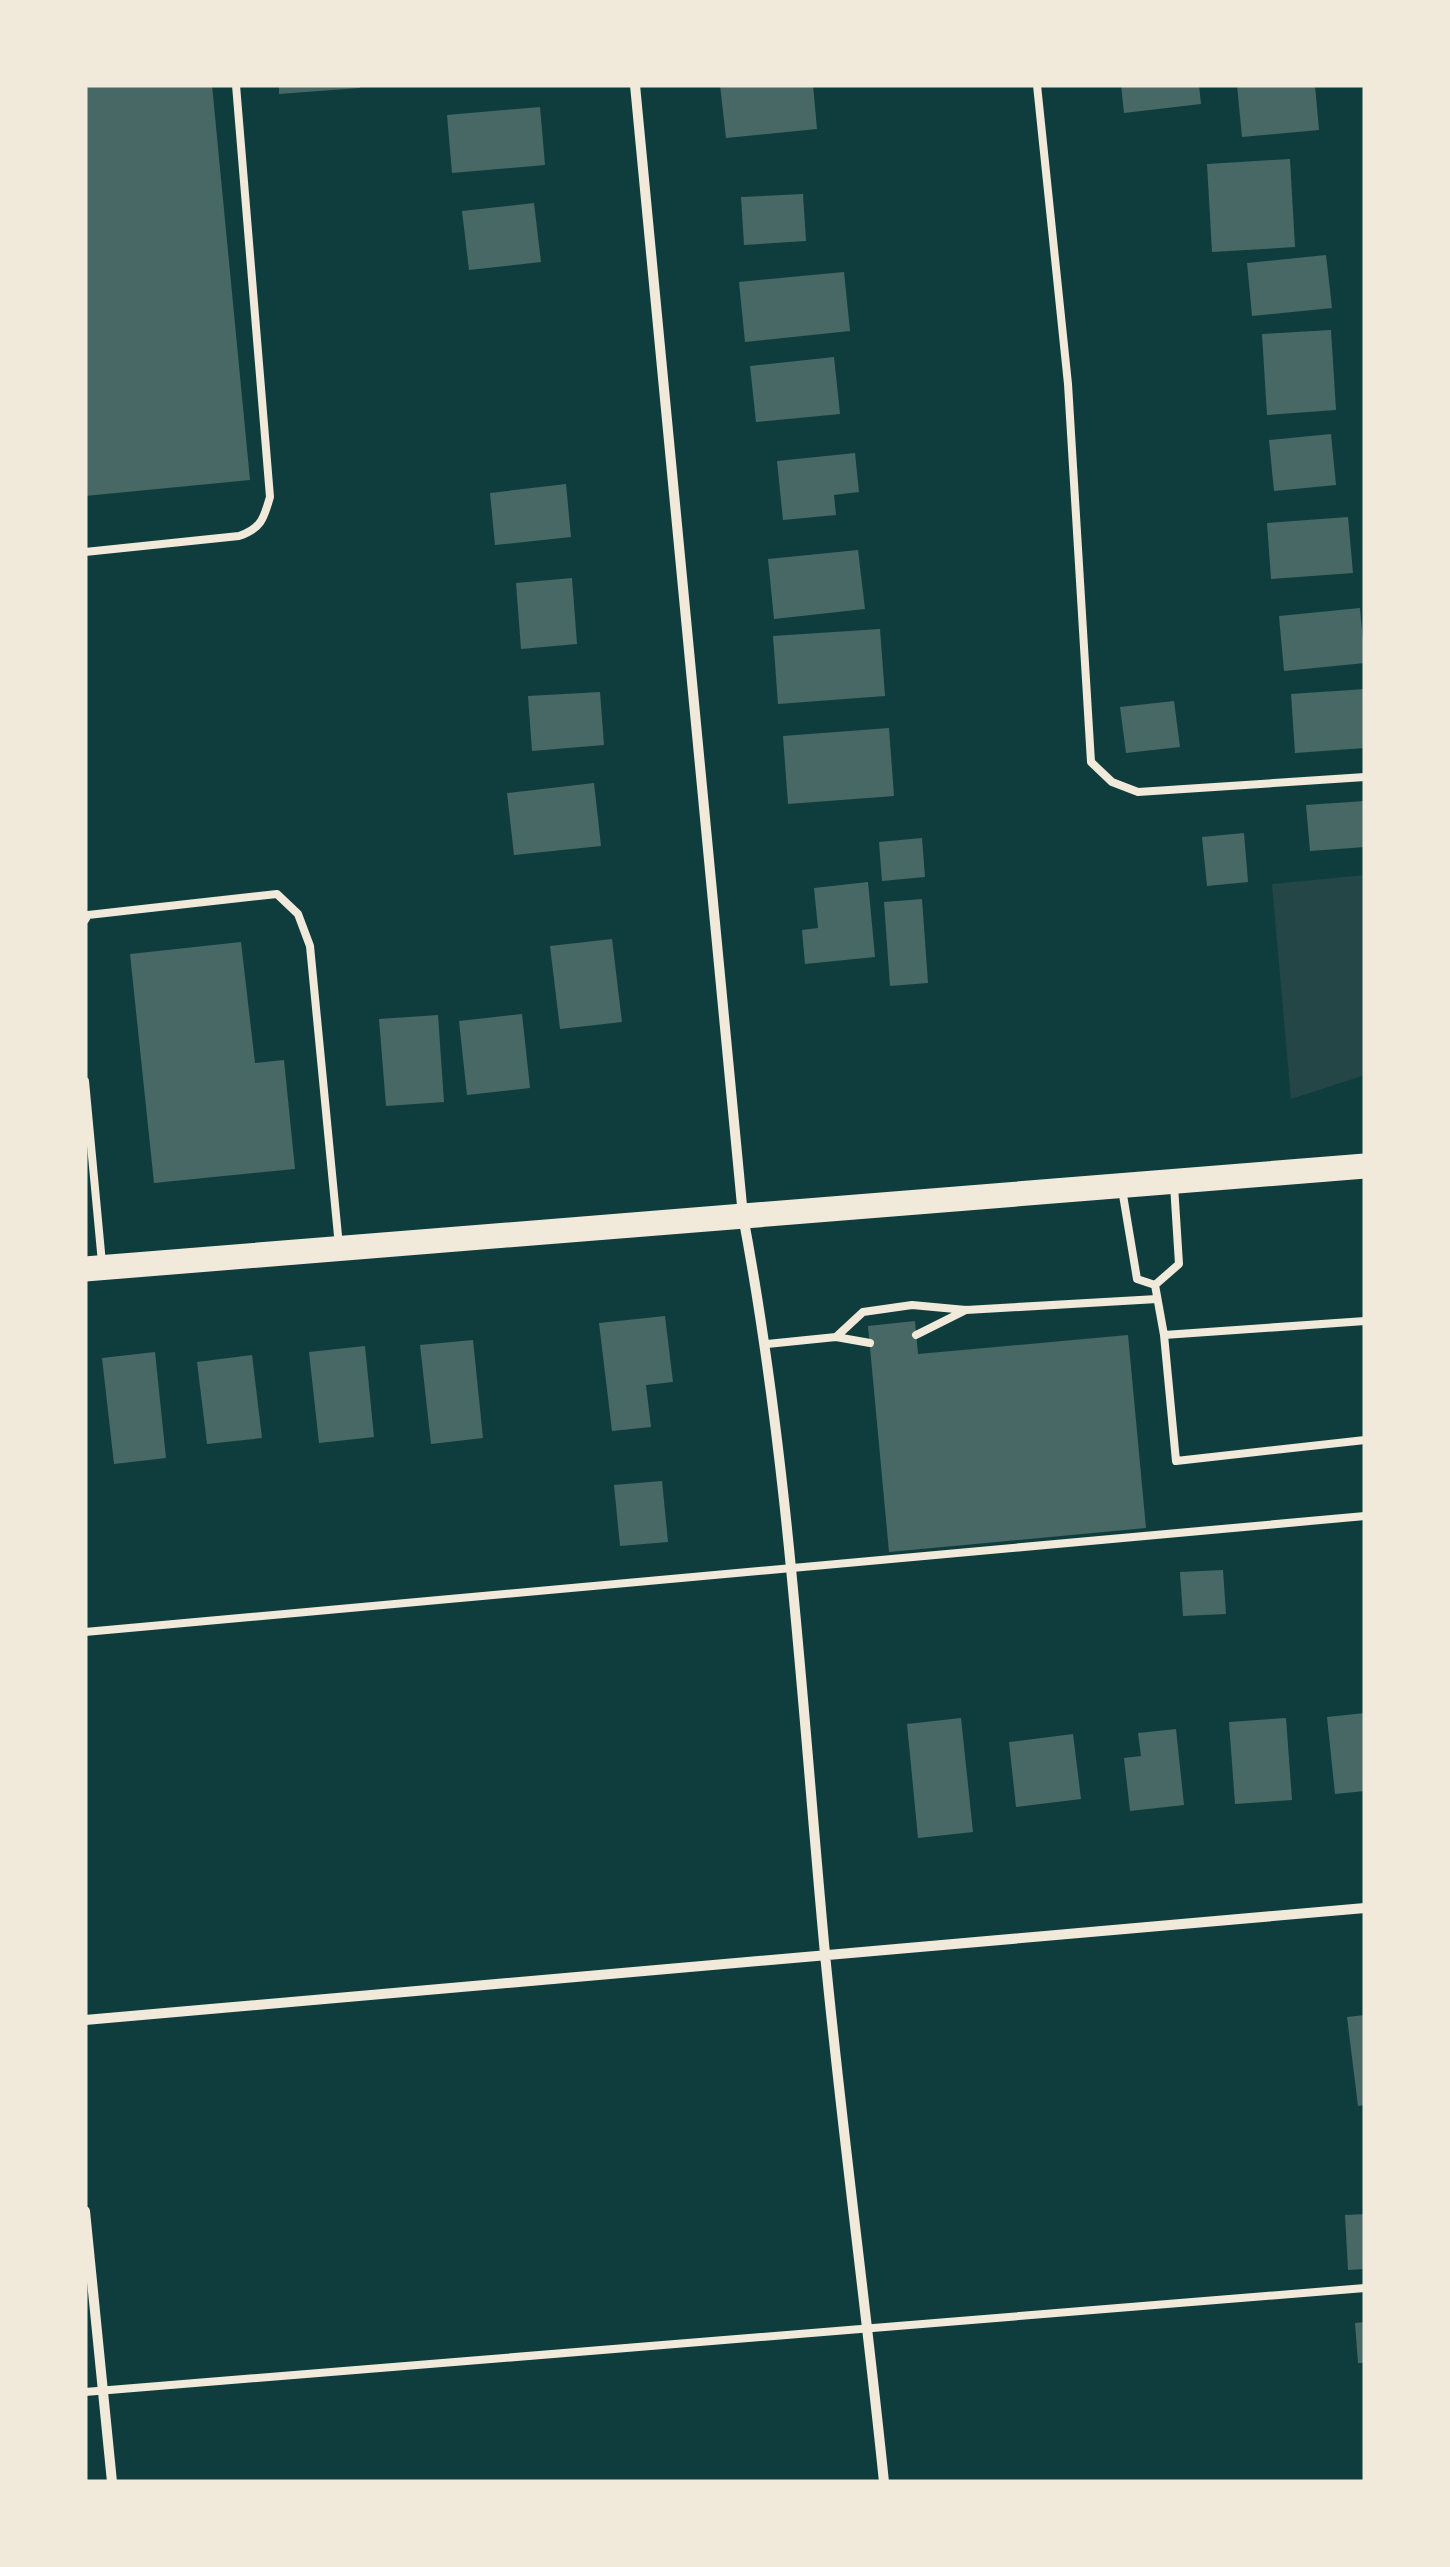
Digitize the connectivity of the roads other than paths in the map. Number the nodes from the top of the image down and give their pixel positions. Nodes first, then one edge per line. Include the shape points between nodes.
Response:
1 (236, 85) edge
2 (635, 85) edge
3 (1037, 85) edge
4 (85, 552) edge
5 (1365, 778) edge
6 (86, 917) edge
7 (85, 1081) edge
8 (1365, 1166) edge
9 (1174, 1184) junction
10 (1122, 1186) junction
11 (743, 1216) junction
12 (340, 1248) junction
13 (94, 1268) edge
14 (1155, 1285) junction
15 (1156, 1298) junction
16 (966, 1310) junction
17 (1365, 1320) edge
18 (916, 1335) dead end
19 (1164, 1335) junction
20 (836, 1336) junction
21 (870, 1343) dead end
22 (767, 1344) junction
23 (1365, 1440) edge
24 (1365, 1516) edge
25 (794, 1567) junction
26 (85, 1632) edge
27 (1365, 1908) edge
28 (825, 1955) junction
29 (85, 2020) edge
30 (85, 2211) edge
31 (1365, 2288) edge
32 (868, 2328) junction
33 (103, 2390) junction
34 (85, 2392) edge
35 (112, 2482) edge
36 (884, 2482) edge

1 - 4 lane via 270,497 264,519 254,532 239,536
2 - 11 street
3 - 5 lane via 1068,384 1091,762 1112,782 1138,792
6 - 12 lane via 277,894 298,914 310,946
7 - 13 lane
8 - 9 main road
9 - 10 main road
9 - 14 lane via 1179,1264
10 - 11 main road
10 - 14 lane via 1136,1279
11 - 12 main road
11 - 22 street
12 - 13 main road
14 - 15 lane
15 - 16 lane
15 - 19 lane
16 - 18 lane
16 - 20 lane via 912,1305 863,1312
17 - 19 lane
19 - 23 lane via 1176,1461
20 - 21 lane
20 - 22 lane
22 - 25 street
24 - 25 lane
25 - 26 lane
25 - 28 street
27 - 28 street
28 - 29 street
28 - 32 street
30 - 33 street
31 - 32 lane
32 - 33 lane
32 - 36 street
33 - 34 lane
33 - 35 street

